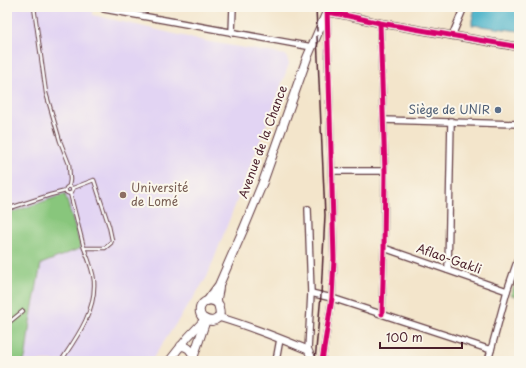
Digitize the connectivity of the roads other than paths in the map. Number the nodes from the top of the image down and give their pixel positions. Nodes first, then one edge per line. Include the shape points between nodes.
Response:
1 (34, 7) edge
2 (90, 7) edge
3 (233, 7) edge
4 (464, 7) edge
5 (104, 8) edge
6 (328, 9) edge
7 (380, 24) junction
8 (232, 33) junction
9 (452, 36) junction
10 (312, 47) junction
11 (519, 47) edge
12 (383, 120) junction
13 (451, 121) junction
14 (519, 124) edge
15 (332, 171) junction
16 (385, 171) junction
17 (69, 186) junction
18 (73, 188) junction
19 (66, 191) junction
20 (70, 193) junction
21 (308, 208) dead end
22 (7, 209) edge
23 (84, 248) junction
24 (384, 248) junction
25 (519, 256) edge
26 (448, 270) junction
27 (219, 285) junction
28 (507, 291) junction
29 (312, 293) junction
30 (332, 298) junction
31 (208, 300) junction
32 (23, 311) dead end
33 (382, 314) junction
34 (212, 315) junction
35 (7, 324) edge
36 (280, 338) junction
37 (181, 346) junction
38 (308, 350) junction
39 (491, 350) junction
40 (194, 356) edge
41 (61, 361) edge
42 (168, 361) edge
43 (276, 361) edge
44 (313, 361) edge
45 (322, 361) edge
46 (488, 361) edge

1 - 17 lane via 46,93 68,164
2 - 5 lane
3 - 8 street
4 - 9 street
5 - 8 street
6 - 7 street
6 - 10 main road, Avenue de la Chance
6 - 15 street
7 - 9 street
7 - 12 street
8 - 10 street
9 - 11 street
10 - 27 main road, Avenue de la Chance via 263,182
12 - 13 street
12 - 16 street
13 - 14 street
13 - 26 street
15 - 16 street
15 - 30 street
16 - 24 street
17 - 18 lane
17 - 19 lane
18 - 20 lane
18 - 23 lane via 94,180 111,234 112,240 105,248
19 - 20 lane
19 - 22 lane
20 - 23 lane
21 - 29 street
23 - 41 lane via 94,280 90,309
24 - 26 street, Aflao-Gakli
24 - 33 street
25 - 28 street
26 - 28 street, Aflao-Gakli
27 - 31 main road, Avenue de la Chance
27 - 34 main road, Avenue de la Chance
28 - 39 street
29 - 30 street
29 - 38 street
30 - 33 street
30 - 45 street
31 - 34 main road via 216,302
31 - 34 main road, Avenue de la Chance via 200,310
32 - 35 lane
33 - 39 street
34 - 36 street
34 - 37 street
34 - 40 main road, Avenue de la Chance via 199,339
36 - 38 street
36 - 43 street
37 - 40 main road via 188,348
37 - 42 street
38 - 44 street
39 - 46 street

